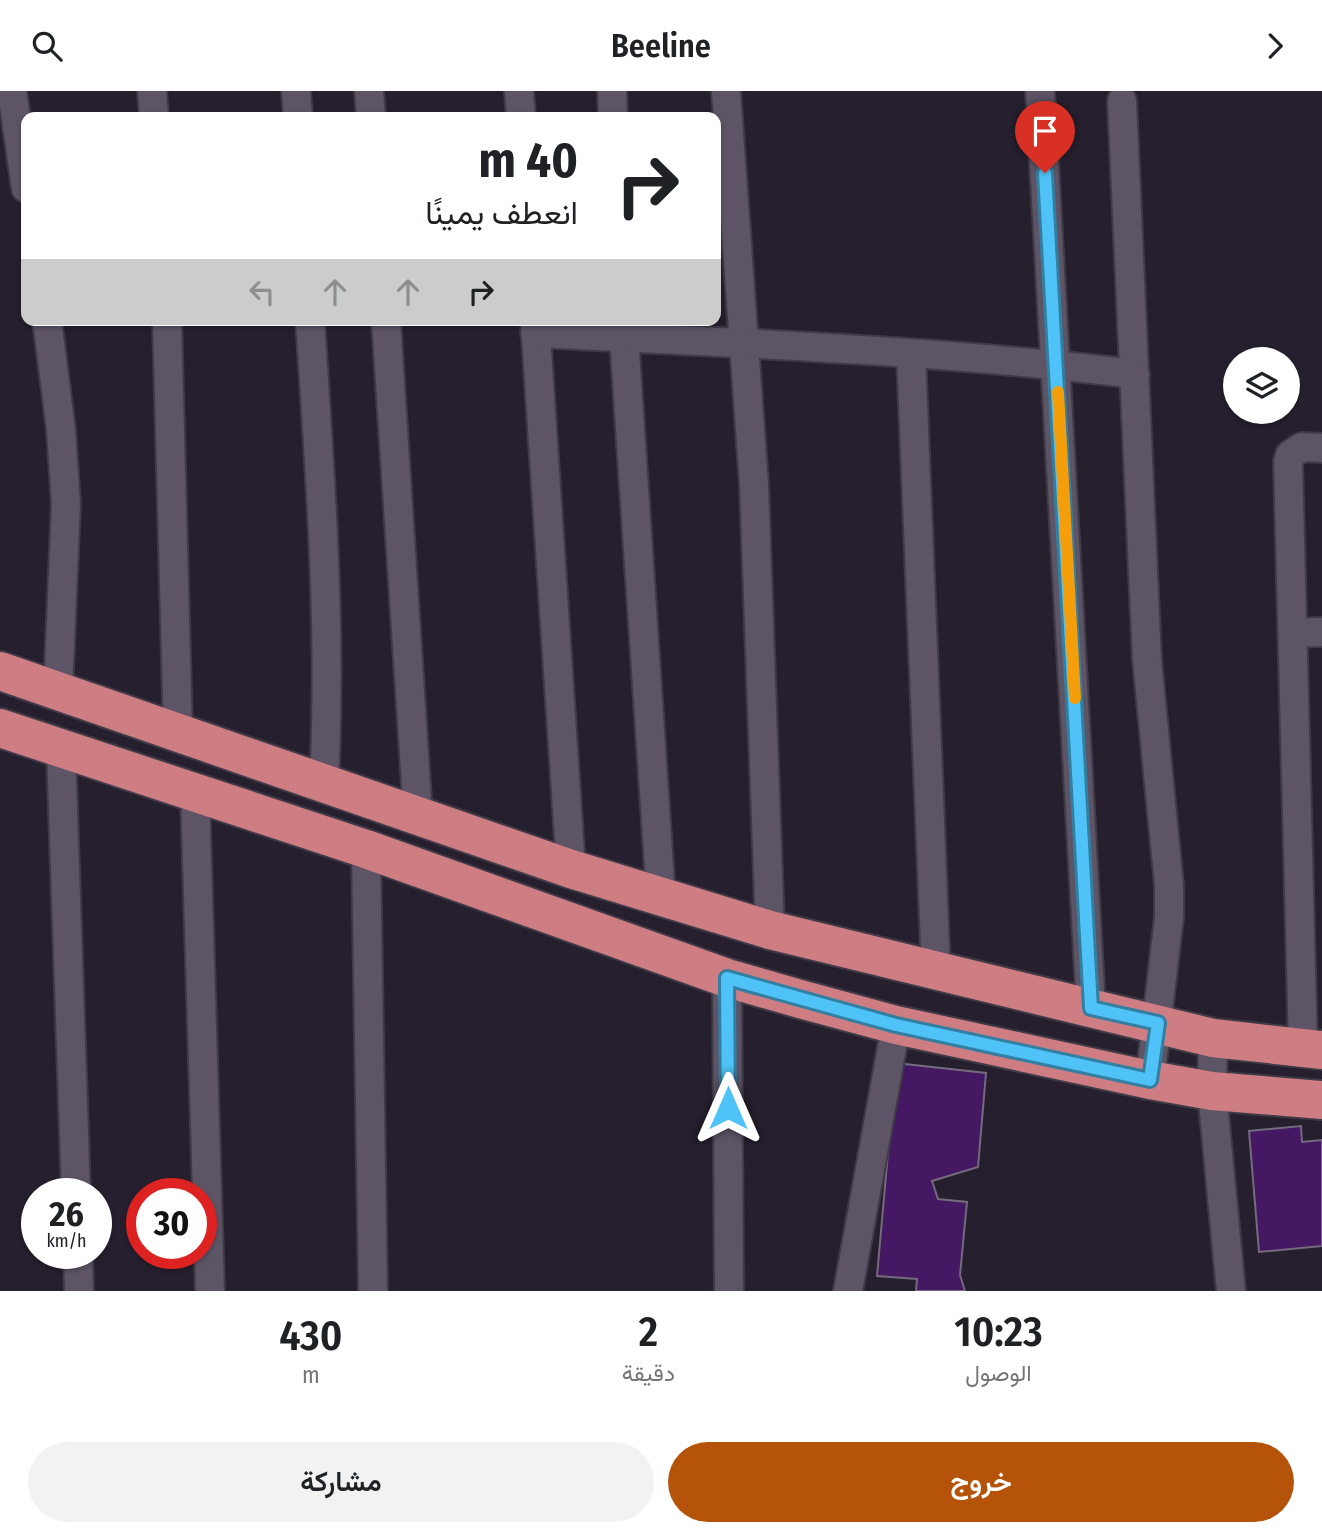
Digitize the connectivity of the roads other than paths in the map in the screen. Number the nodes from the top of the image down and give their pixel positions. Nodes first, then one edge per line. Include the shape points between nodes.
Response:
1 (12, 91) edge
2 (152, 91) edge
3 (296, 91) edge
4 (369, 91) edge
5 (519, 91) edge
6 (612, 91) edge
7 (726, 91) edge
8 (1040, 91) edge
9 (1122, 100) dead end
10 (154, 112) edge
11 (298, 112) edge
12 (371, 112) edge
13 (521, 112) edge
14 (613, 112) edge
15 (21, 153) edge
16 (48, 326) edge
17 (167, 326) edge
18 (310, 326) edge
19 (386, 326) edge
20 (535, 327) edge
21 (623, 329) edge
22 (744, 344) junction
23 (911, 355) junction
24 (1057, 365) junction
25 (1135, 374) junction
26 (1322, 449) edge
27 (1322, 632) edge
28 (1293, 633) junction
29 (0, 671) edge
30 (58, 691) junction
31 (0, 728) edge
32 (178, 733) junction
33 (61, 750) junction
34 (324, 782) junction
35 (195, 795) junction
36 (418, 816) junction
37 (366, 849) junction
38 (1310, 850) edge
39 (571, 869) junction
40 (661, 898) junction
41 (770, 930) junction
42 (936, 971) junction
43 (727, 978) junction
44 (1091, 1008) junction
45 (1158, 1023) junction
46 (896, 1025) junction
47 (1213, 1038) junction
48 (1312, 1049) edge
49 (1150, 1080) junction
50 (1212, 1091) junction
51 (1322, 1100) edge
52 (75, 1178) edge
53 (78, 1269) edge
54 (79, 1291) edge
55 (210, 1291) edge
56 (373, 1291) edge
57 (729, 1291) edge
58 (848, 1291) edge
59 (1231, 1291) edge

1 - 15 street
2 - 10 street
3 - 11 street
4 - 12 street
5 - 13 street
6 - 14 street
7 - 22 street
8 - 24 street
9 - 25 street
16 - 30 street via 66,504
17 - 32 street
18 - 34 street via 327,584
19 - 36 street
20 - 21 street
20 - 39 street
21 - 22 street
21 - 40 street
22 - 23 street
22 - 41 street via 754,485
23 - 24 street
23 - 42 street
24 - 25 street
24 - 44 street
25 - 45 street via 1147,660 1168,885
26 - 28 street via 1295,450 1288,462
27 - 28 street
28 - 38 street
29 - 30 highway
30 - 32 highway
31 - 33 highway
32 - 34 highway
33 - 35 highway
33 - 52 street
34 - 36 highway
35 - 37 highway
35 - 55 street
36 - 39 highway
37 - 43 highway
37 - 56 street
38 - 48 street
39 - 40 highway
40 - 41 highway
41 - 42 highway
42 - 44 highway
43 - 46 highway
43 - 57 street
44 - 45 highway
45 - 47 highway
45 - 49 street
46 - 49 highway
46 - 58 street
47 - 48 highway
47 - 50 street
49 - 50 highway
50 - 51 highway
50 - 59 street
53 - 54 street

